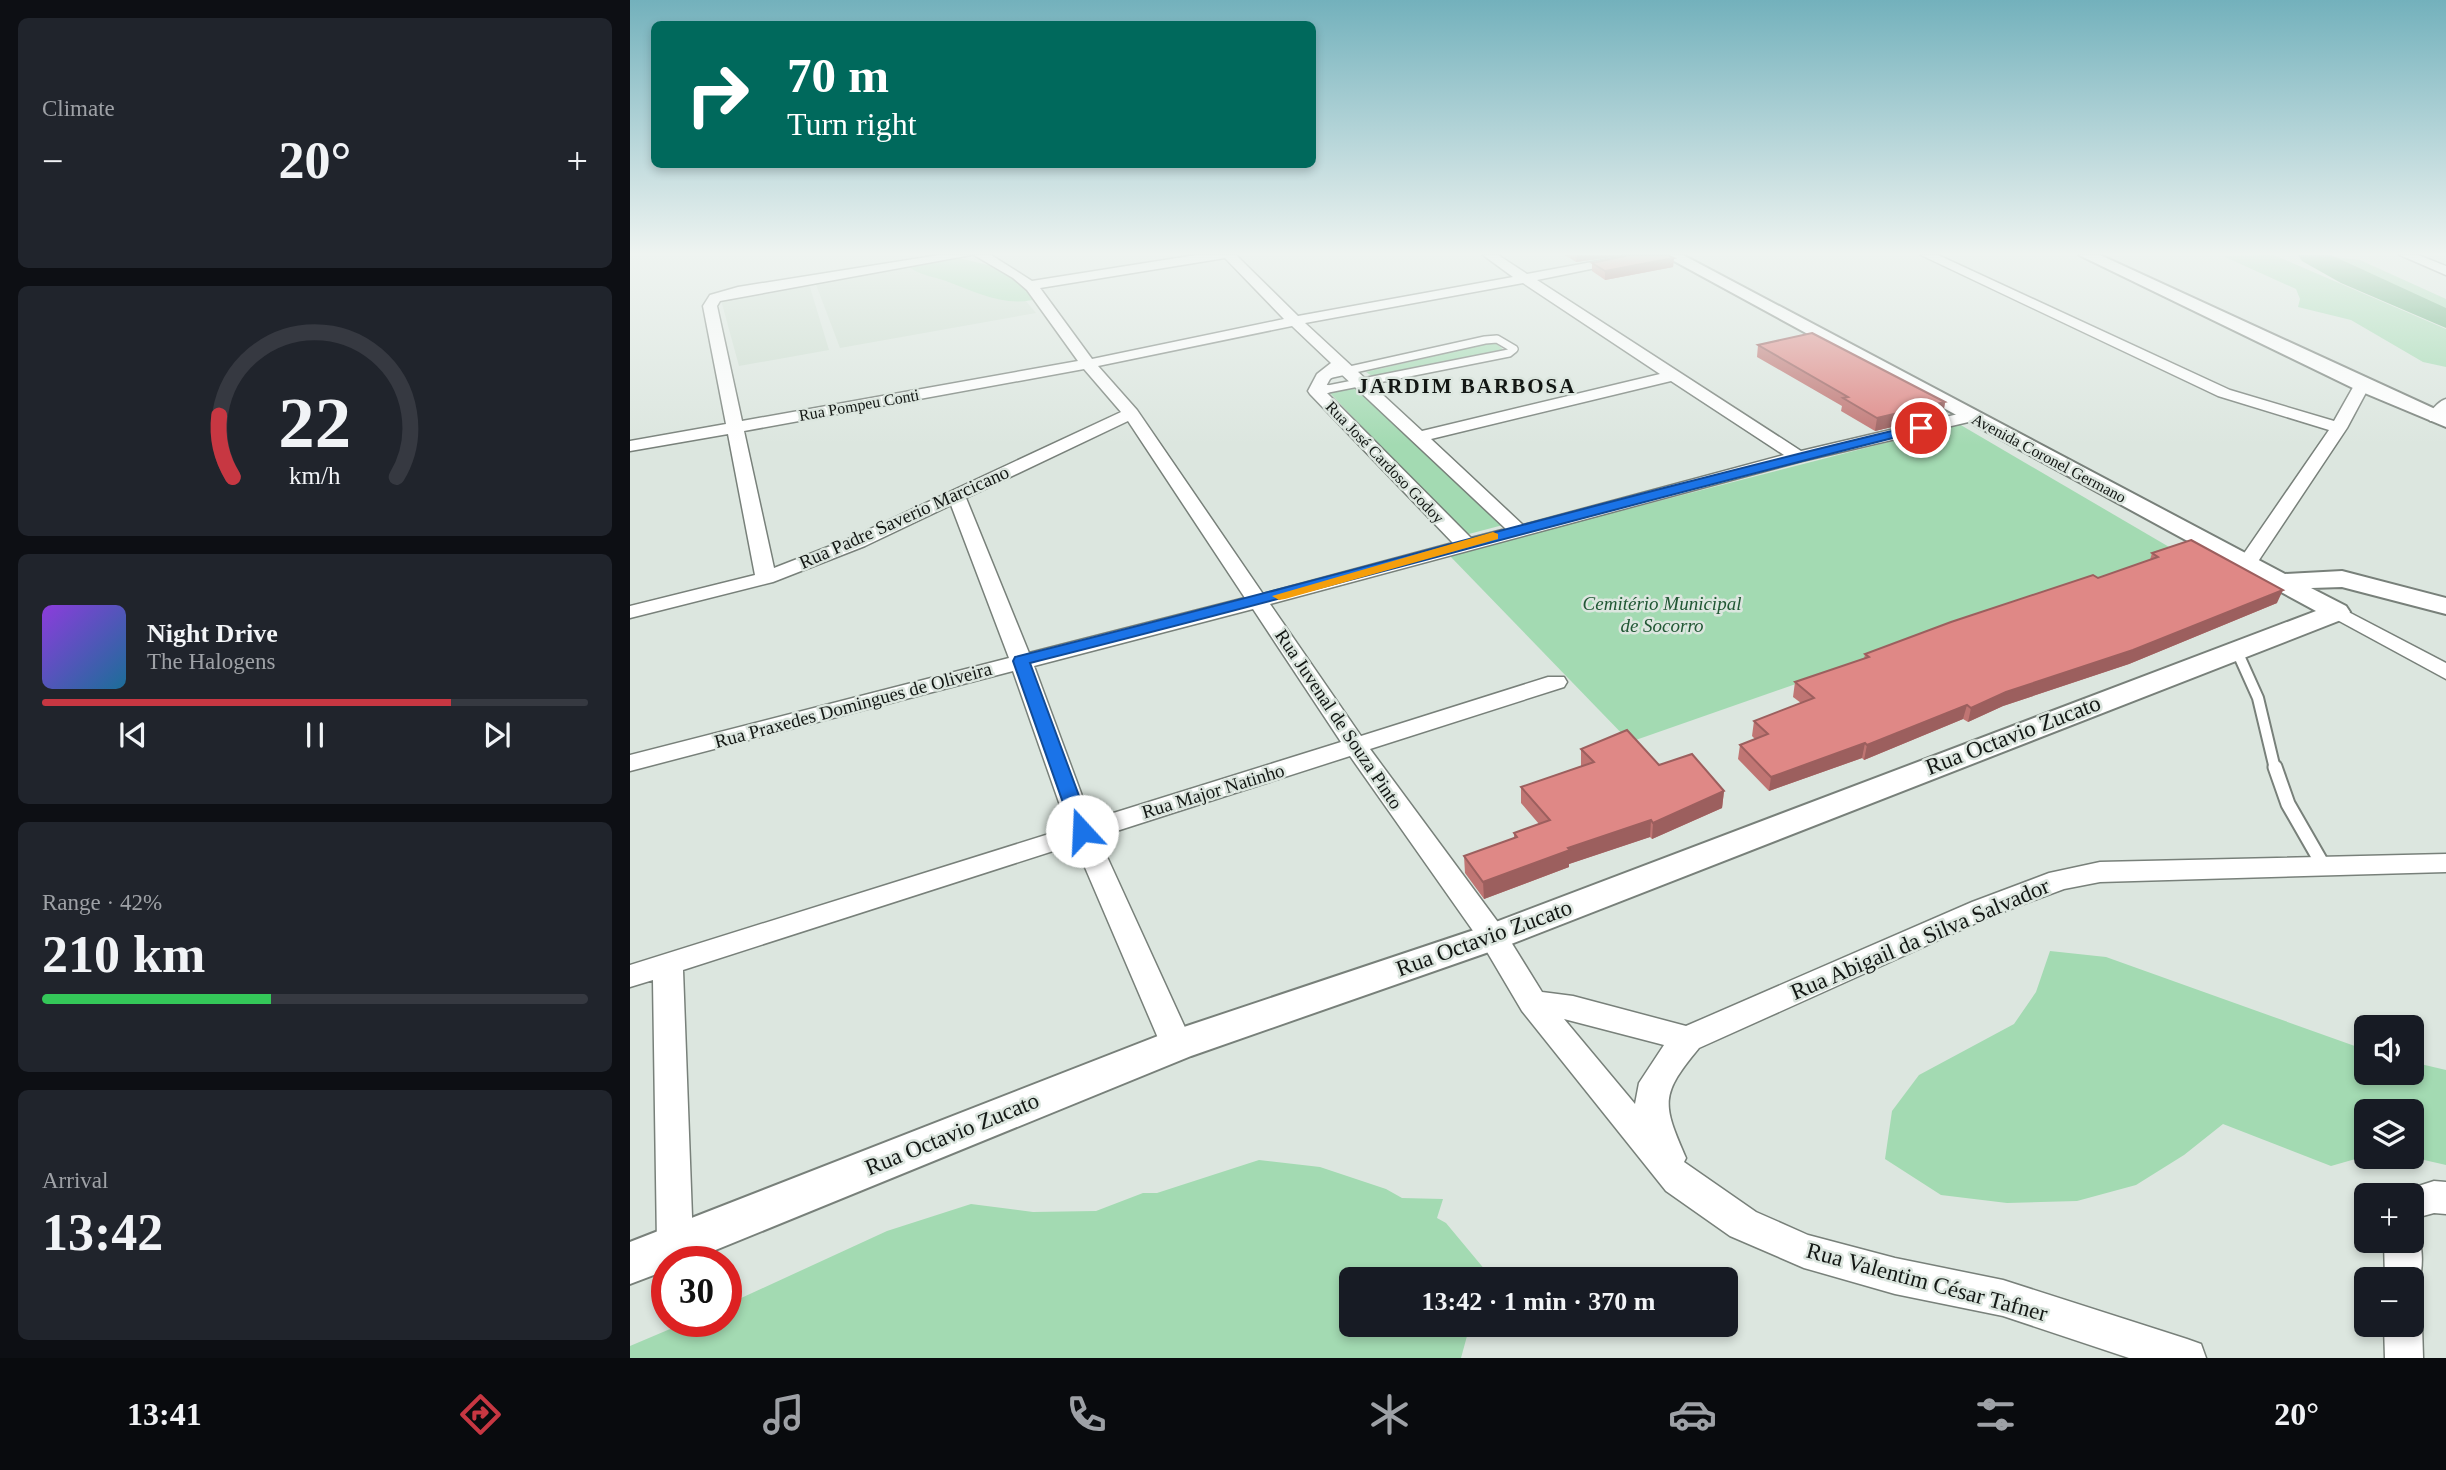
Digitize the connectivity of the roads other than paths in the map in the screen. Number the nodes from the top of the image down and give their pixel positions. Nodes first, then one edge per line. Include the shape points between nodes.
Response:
1 (713, 318) edge
2 (1056, 318) edge
3 (1290, 318) edge
4 (1307, 318) edge
5 (1587, 318) edge
6 (1789, 318) edge
7 (2063, 318) edge
8 (2221, 318) edge
9 (1293, 321) junction
10 (1088, 364) junction
11 (1348, 373) junction
12 (1675, 375) junction
13 (1319, 384) junction
14 (2362, 385) junction
15 (1131, 413) junction
16 (2443, 414) edge
17 (1970, 416) junction
18 (736, 427) junction
19 (2339, 428) junction
20 (1421, 436) junction
21 (630, 446) edge
22 (1798, 457) junction
23 (956, 495) junction
24 (1518, 530) junction
25 (1465, 544) junction
26 (2246, 565) junction
27 (766, 578) junction
28 (2279, 582) junction
29 (1259, 601) junction
30 (2446, 606) edge
31 (630, 612) edge
32 (2337, 612) junction
33 (2236, 649) junction
34 (1021, 661) junction
35 (2446, 672) edge
36 (1556, 682) dead end
37 (1356, 747) junction
38 (630, 763) edge
39 (1082, 831) junction
40 (2446, 863) edge
41 (2323, 865) junction
42 (1493, 937) junction
43 (668, 964) junction
44 (630, 976) edge
45 (1533, 1003) junction
46 (1688, 1039) junction
47 (1177, 1045) junction
48 (1678, 1180) junction
49 (2446, 1198) edge
50 (2424, 1201) edge
51 (675, 1244) junction
52 (630, 1263) edge
53 (2403, 1337) edge
54 (2187, 1358) edge
55 (2404, 1358) edge

1 - 18 street
2 - 10 street, Rua Juvenal de Souza Pinto
3 - 9 street, Rua José Cardoso Godoy
4 - 9 street, Rua Pompeu Conti
5 - 12 street
6 - 17 street, Avenida Coronel Germano
7 - 19 street via 2224,393
8 - 14 street
9 - 10 street, Rua Pompeu Conti
9 - 11 street, Rua José Cardoso Godoy
10 - 15 street, Rua Juvenal de Souza Pinto
10 - 18 street, Rua Pompeu Conti
11 - 11 lane via 1509,353 1514,349 1497,339 1485,340
11 - 13 street
11 - 13 lane
11 - 20 street, Rua José Cardoso Godoy
12 - 20 street
12 - 22 street
13 - 25 street, Rua José Cardoso Godoy
14 - 16 street
14 - 19 street
15 - 23 street, Rua Padre Saverio Marcicano
15 - 29 street, Rua Juvenal de Souza Pinto
17 - 22 street, Rua Praxedes Domingues de Oliveira
17 - 26 street, Avenida Coronel Germano
18 - 21 street, Rua Pompeu Conti
18 - 27 street
19 - 26 street
20 - 24 street, Rua José Cardoso Godoy
22 - 24 street, Rua Praxedes Domingues de Oliveira
23 - 27 street, Rua Padre Saverio Marcicano via 858,542
23 - 34 street
24 - 25 street, Rua Praxedes Domingues de Oliveira
25 - 29 street, Rua Praxedes Domingues de Oliveira
26 - 28 street, Avenida Coronel Germano
27 - 31 street, Rua Padre Saverio Marcicano
28 - 30 street via 2342,579
28 - 32 street, Avenida Coronel Germano
29 - 34 street, Rua Praxedes Domingues de Oliveira
29 - 37 street, Rua Juvenal de Souza Pinto
32 - 33 street, Rua Octavio Zucato
32 - 35 street
33 - 41 lane via 2265,715 2280,786
33 - 42 street, Rua Octavio Zucato
34 - 38 street, Rua Praxedes Domingues de Oliveira
34 - 39 street
36 - 37 street, Rua Major Natinho
37 - 39 street, Rua Major Natinho
37 - 42 street, Rua Juvenal de Souza Pinto
39 - 43 street, Rua Major Natinho
39 - 47 street
40 - 41 street, Rua Abigail da Silva Salvador
41 - 46 street, Rua Abigail da Silva Salvador via 2100,872 2059,880 1982,909
42 - 45 street, Rua Valentim César Tafner
42 - 47 street, Rua Octavio Zucato
43 - 44 street, Rua Major Natinho
43 - 51 street
45 - 46 street via 1573,1008
45 - 48 street, Rua Valentim César Tafner
46 - 48 street via 1657,1074 1649,1101
47 - 51 street, Rua Octavio Zucato
48 - 54 street, Rua Valentim César Tafner via 1744,1224 1804,1251 2003,1298
49 - 50 street
51 - 52 street, Rua Octavio Zucato
53 - 55 street

